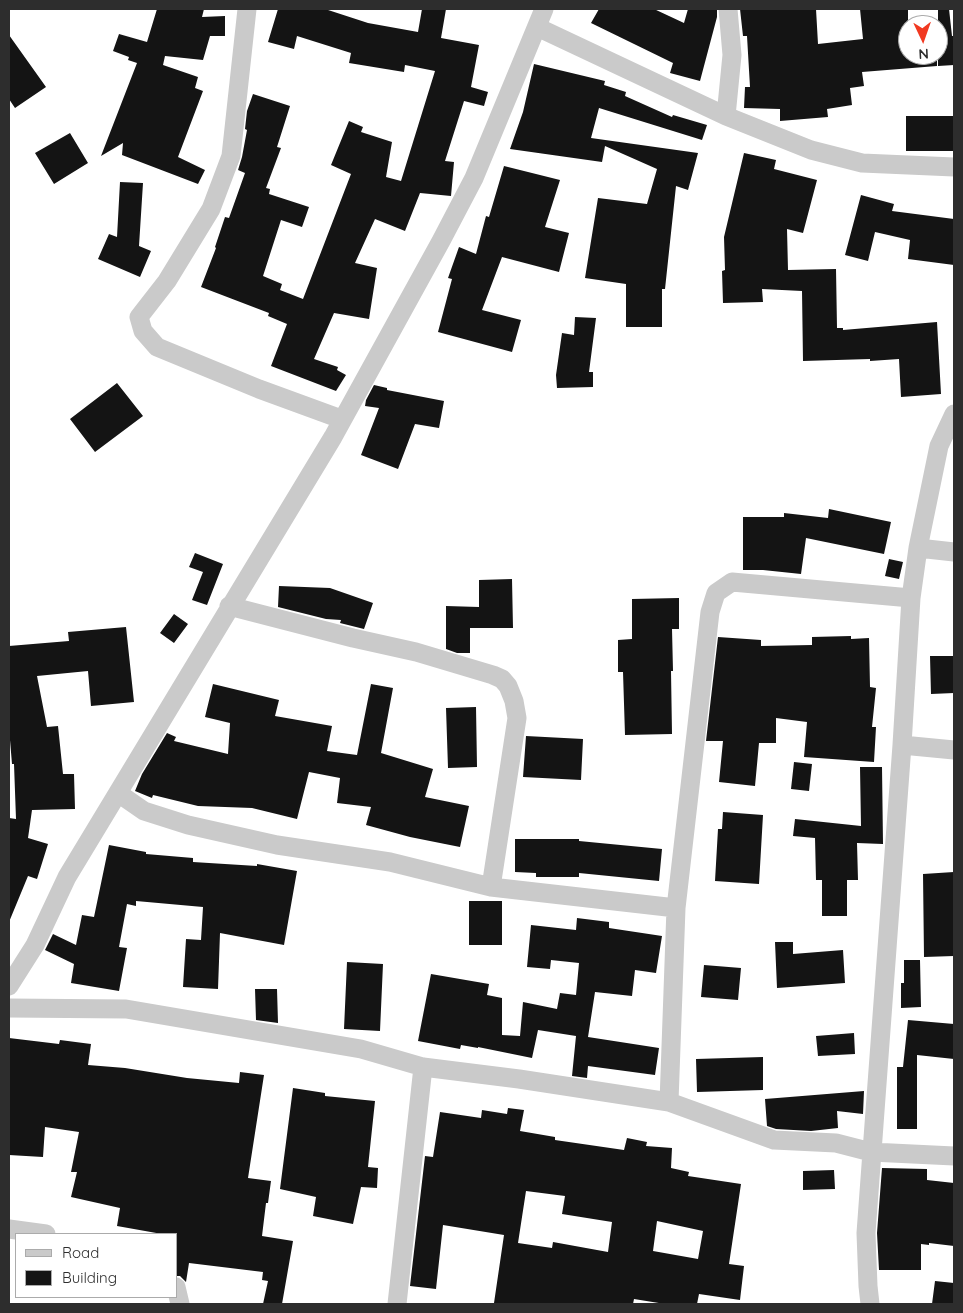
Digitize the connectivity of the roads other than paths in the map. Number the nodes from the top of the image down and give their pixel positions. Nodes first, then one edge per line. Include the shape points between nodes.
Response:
1 (248, 9) edge
2 (544, 9) edge
3 (728, 9) edge
4 (537, 27) junction
5 (726, 116) junction
6 (954, 167) edge
7 (954, 414) edge
8 (341, 420) junction
9 (918, 548) junction
10 (954, 552) edge
11 (911, 598) junction
12 (229, 606) junction
13 (902, 745) junction
14 (954, 750) edge
15 (118, 792) junction
16 (491, 887) junction
17 (676, 908) junction
18 (9, 986) edge
19 (9, 1008) edge
20 (423, 1068) junction
21 (669, 1102) junction
22 (871, 1152) junction
23 (954, 1156) edge
24 (9, 1229) edge
25 (39, 1233) edge
26 (398, 1304) edge
27 (870, 1304) edge

1 - 8 street via 231,156 211,209 167,281 139,317 140,323 157,347
2 - 4 street
3 - 5 street via 732,55
4 - 5 street
4 - 8 street via 474,178
5 - 6 street via 837,157 862,162
7 - 9 street via 939,446
8 - 12 street
9 - 10 street
9 - 11 street
11 - 13 street
11 - 17 street via 732,582 716,592 710,612
12 - 15 street
12 - 16 street via 416,652 502,679 514,701 517,718
13 - 14 street
13 - 22 street
15 - 16 street via 144,810 188,825 277,844 390,862
15 - 18 street via 66,877 35,945
16 - 17 street
17 - 21 street
19 - 20 street via 126,1009 360,1048
20 - 21 street
20 - 26 street
21 - 22 street via 774,1140 836,1143
22 - 23 street
22 - 27 street via 866,1233
24 - 25 street

